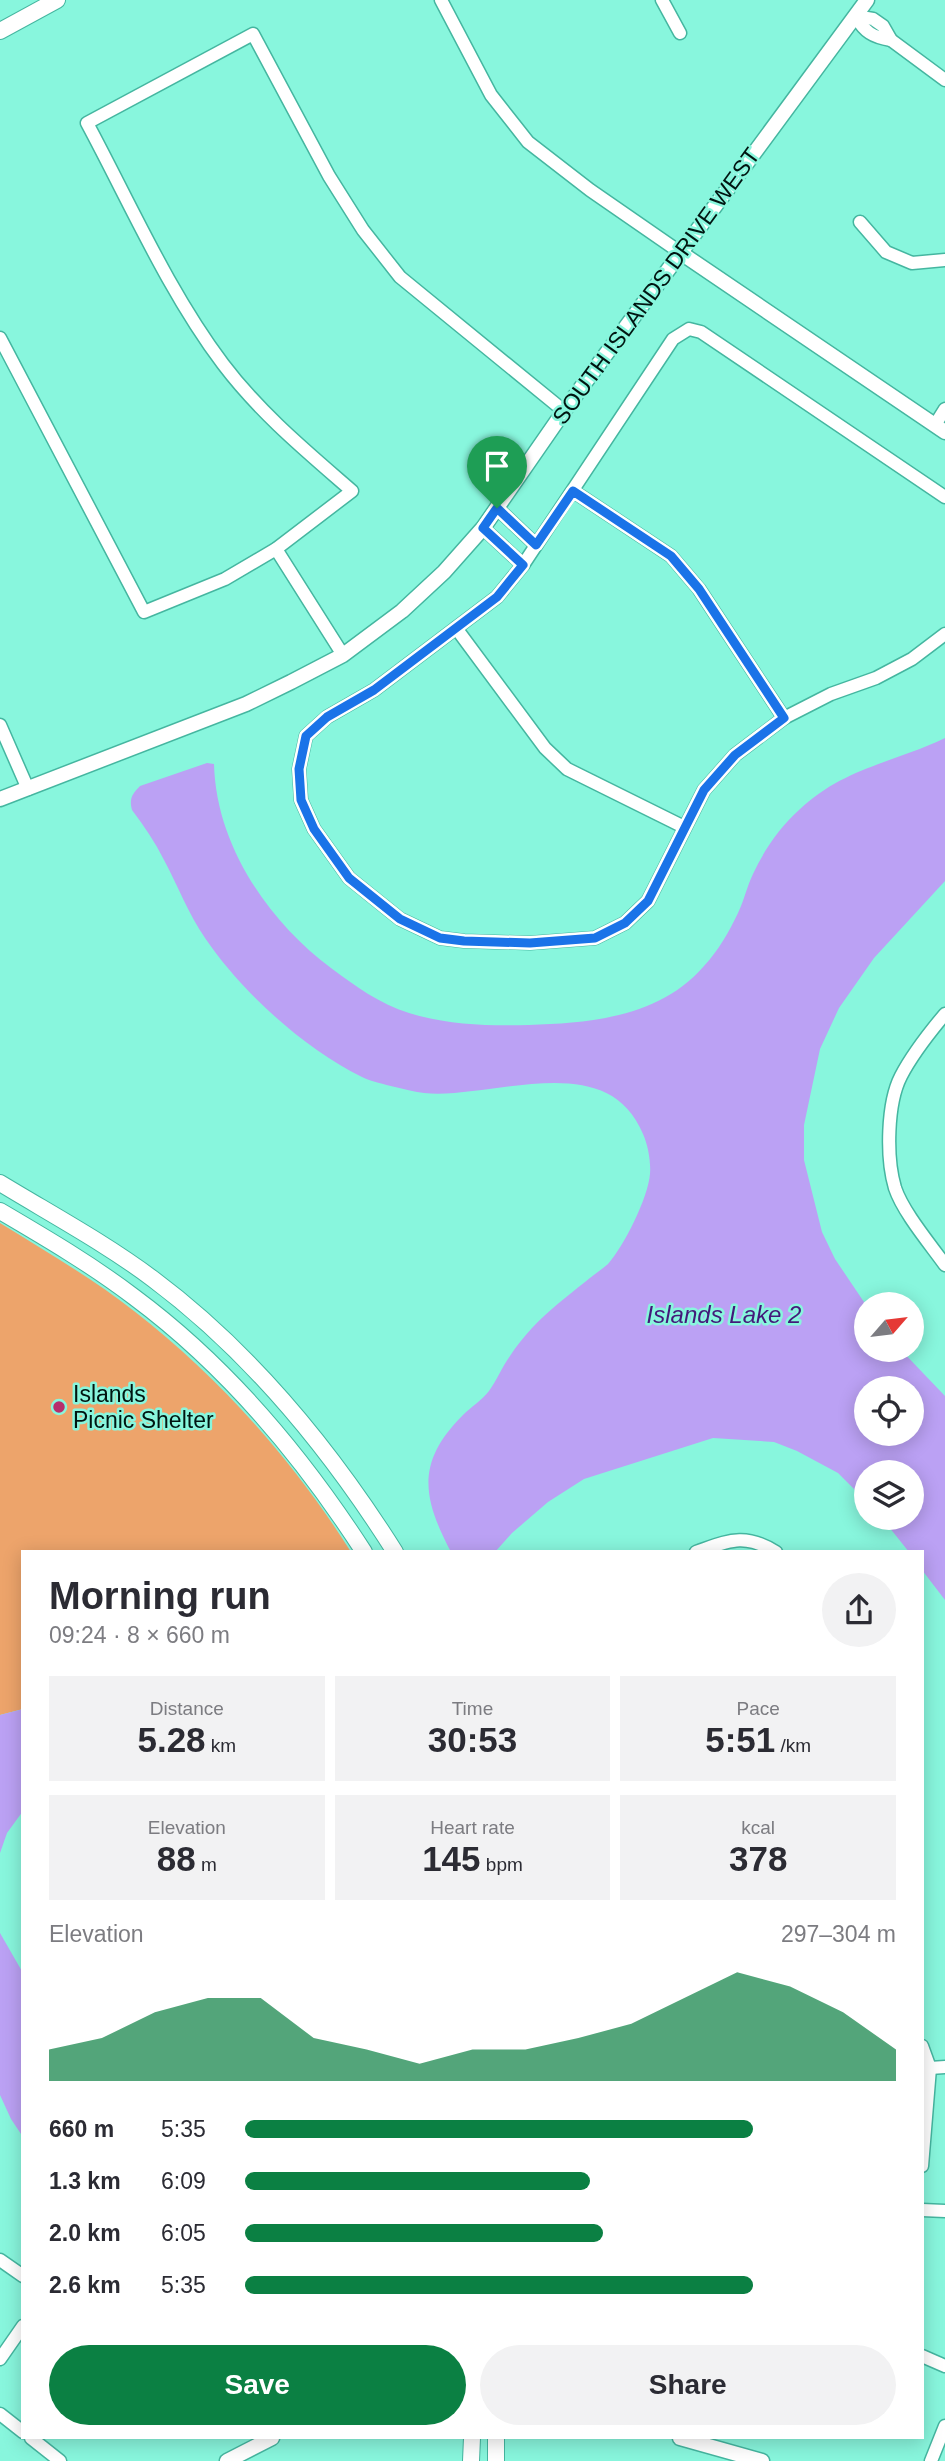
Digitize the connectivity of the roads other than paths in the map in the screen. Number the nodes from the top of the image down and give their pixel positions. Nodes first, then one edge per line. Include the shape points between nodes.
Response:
1 (57, 0) edge
2 (441, 0) edge
3 (662, 0) edge
4 (867, 0) edge
5 (855, 16) junction
6 (0, 31) edge
7 (680, 33) dead end
8 (945, 80) edge
9 (860, 222) dead end
10 (681, 253) junction
11 (945, 260) edge
12 (0, 338) edge
13 (945, 409) edge
14 (564, 411) junction
15 (940, 428) edge
16 (573, 491) junction
17 (945, 497) edge
18 (497, 508) junction
19 (483, 528) junction
20 (536, 545) junction
21 (276, 549) junction
22 (523, 565) junction
23 (456, 628) junction
24 (945, 634) edge
25 (343, 654) junction
26 (784, 718) junction
27 (0, 725) edge
28 (27, 789) junction
29 (0, 799) edge
30 (684, 827) junction
31 (945, 1014) edge
32 (0, 1183) edge
33 (0, 1212) edge
34 (945, 1265) edge
35 (363, 1550) edge
36 (395, 1550) edge
37 (702, 1550) edge
38 (773, 1550) edge
39 (924, 2052) edge
40 (945, 2067) edge
41 (930, 2068) junction
42 (924, 2142) edge
43 (924, 2210) edge
44 (945, 2211) edge
45 (0, 2260) edge
46 (21, 2275) edge
47 (21, 2329) edge
48 (924, 2357) edge
49 (0, 2359) edge
50 (945, 2366) edge
51 (0, 2414) edge
52 (945, 2426) edge
53 (21, 2430) edge
54 (32, 2439) edge
55 (270, 2439) edge
56 (472, 2439) edge
57 (496, 2439) edge
58 (686, 2439) edge
59 (60, 2461) edge
60 (227, 2461) edge
61 (471, 2461) edge
62 (496, 2461) edge
63 (762, 2461) edge
64 (931, 2461) edge

1 - 6 main road
2 - 10 street via 491,95 528,142
3 - 7 street
4 - 5 street, SOUTH ISLANDS DRIVE WEST
5 - 8 street via 883,26 891,40
5 - 10 street, SOUTH ISLANDS DRIVE WEST
9 - 11 street via 886,252 912,263
10 - 14 street, SOUTH ISLANDS DRIVE WEST
10 - 15 street
12 - 21 street via 144,612 225,579
13 - 15 street
14 - 18 street, SOUTH ISLANDS DRIVE WEST
14 - 21 street via 400,276 363,230 329,176 253,34 87,123 182,303 223,364 267,416 352,491
16 - 17 street via 673,339 689,329 701,332
16 - 20 street
16 - 26 street via 671,556 699,589
18 - 19 street, SOUTH ISLANDS DRIVE WEST
18 - 20 street
19 - 22 street
19 - 25 street, SOUTH ISLANDS DRIVE WEST via 410,603
20 - 22 street
21 - 25 street
22 - 23 street via 497,597
23 - 30 street via 545,748 567,769
23 - 30 street via 306,736 299,769 301,800 314,829 349,878 400,919 440,938 530,943 595,938 625,923 648,901
24 - 26 street via 876,678
25 - 28 street, SOUTH ISLANDS DRIVE WEST via 246,704
26 - 30 street via 735,755 704,790
27 - 28 street
28 - 29 street, SOUTH ISLANDS DRIVE WEST
31 - 34 street via 900,1078 889,1154 896,1189
32 - 36 main road via 153,1278 214,1331 309,1430
33 - 35 main road via 136,1298 197,1351 290,1448
37 - 38 street via 733,1539 762,1543
39 - 41 street
40 - 41 street
41 - 42 street
43 - 44 street
45 - 46 street
47 - 49 street
48 - 50 street
51 - 53 street
52 - 64 street
54 - 59 street
55 - 60 street
56 - 61 main road
57 - 62 main road
58 - 63 street

